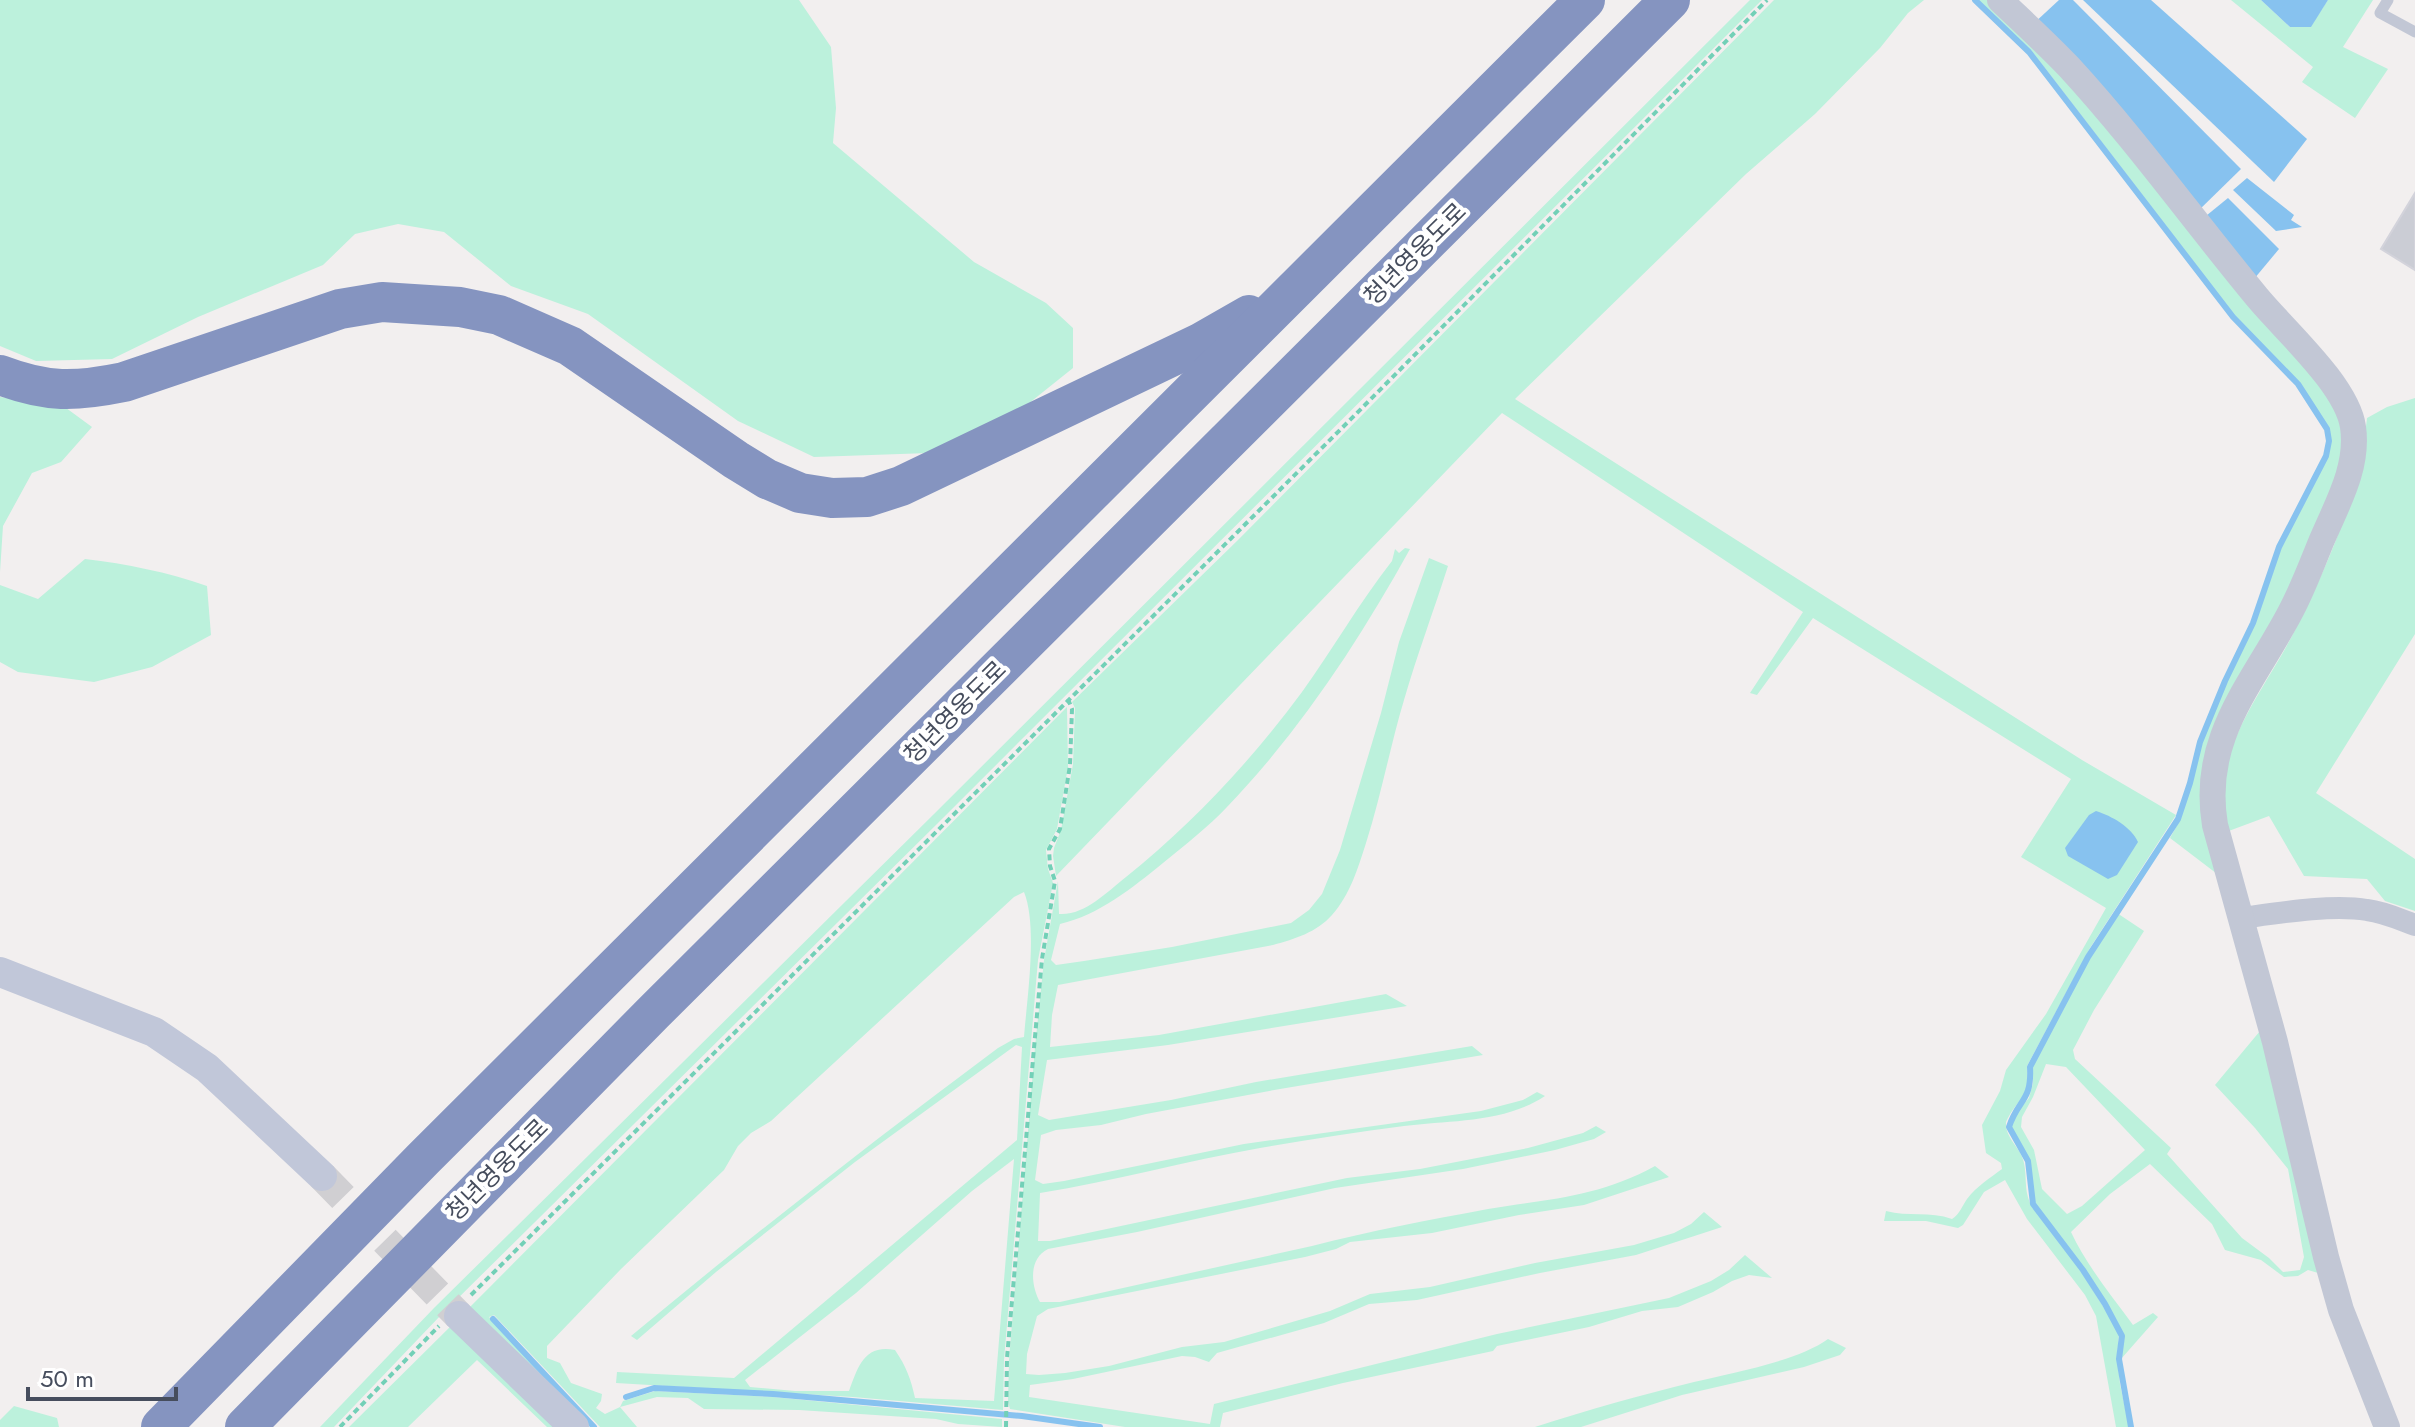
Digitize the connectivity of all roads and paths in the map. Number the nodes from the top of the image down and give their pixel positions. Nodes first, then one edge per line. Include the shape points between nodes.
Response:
1 (1585, 0) edge
2 (1670, 0) edge
3 (1767, 0) edge
4 (2000, 0) edge
5 (2388, 0) edge
6 (2415, 32) edge
7 (1315, 270) junction
8 (0, 375) edge
9 (1068, 699) junction
10 (2242, 918) junction
11 (2415, 925) edge
12 (0, 972) edge
13 (322, 1176) tunnel mouth
14 (455, 1314) junction
15 (161, 1427) edge
16 (245, 1427) edge
17 (340, 1427) edge
18 (574, 1427) edge
19 (1006, 1427) edge
20 (2387, 1427) edge

1 - 7 highway
2 - 16 highway, 청년영웅도로
3 - 9 path
4 - 10 street via 2099,101 2329,378 2353,422 2346,483 2293,608 2236,707 2215,758 2212,809
5 - 6 lane via 2380,13
7 - 8 highway via 1200,343 901,486 867,497 800,493 767,479 570,346 499,315 460,307 382,302 340,309 89,389 55,390
7 - 15 highway
9 - 14 path
9 - 19 path via 1070,765 1060,829 1049,849 1055,881 1034,1048 1007,1358
10 - 11 street via 2363,909
10 - 20 street via 2338,1299
12 - 13 main road via 154,1032 207,1068
14 - 17 path
14 - 18 main road

